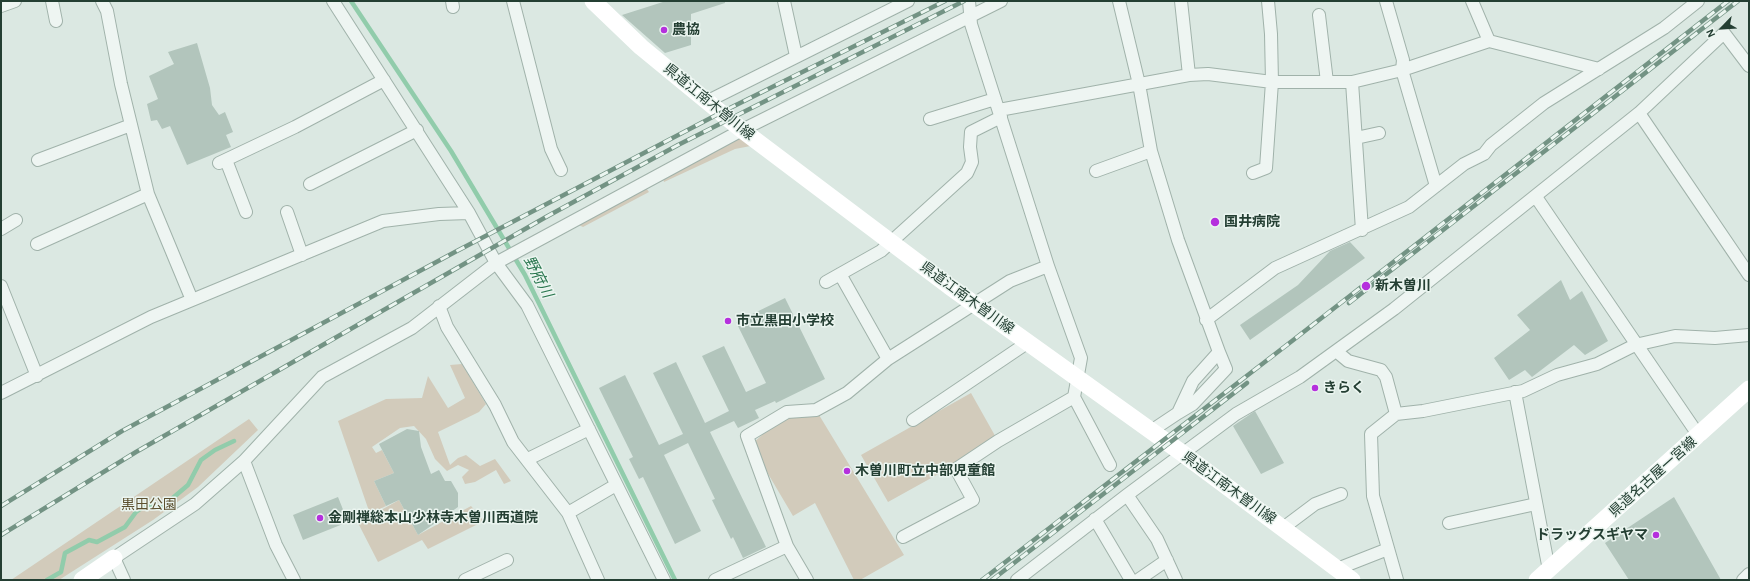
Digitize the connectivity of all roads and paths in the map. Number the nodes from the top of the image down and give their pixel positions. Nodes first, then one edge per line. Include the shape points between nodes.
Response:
1 (15, 1) edge
2 (52, 1) edge
3 (102, 1) edge
4 (333, 1) edge
5 (513, 1) edge
6 (593, 1) edge
7 (784, 1) edge
8 (908, 1) edge
9 (969, 1) edge
10 (1001, 1) edge
11 (1120, 1) edge
12 (1181, 1) edge
13 (1268, 1) edge
14 (1386, 1) edge
15 (1472, 1) edge
16 (1698, 1) edge
17 (1, 6) edge
18 (1319, 15) dead end
19 (971, 16) junction
20 (56, 21) dead end
21 (1489, 41) junction
22 (796, 56) junction
23 (1749, 66) edge
24 (1599, 69) junction
25 (1402, 70) junction
26 (1189, 75) junction
27 (384, 80) junction
28 (1272, 82) junction
29 (1327, 82) junction
30 (1352, 82) junction
31 (1139, 84) junction
32 (708, 101) junction
33 (998, 109) junction
34 (1639, 113) junction
35 (930, 119) dead end
36 (131, 125) junction
37 (417, 130) junction
38 (742, 130) junction
39 (1379, 133) dead end
40 (1356, 138) junction
41 (1151, 152) junction
42 (38, 160) dead end
43 (561, 170) dead end
44 (1096, 172) dead end
45 (1253, 173) dead end
46 (310, 184) dead end
47 (1436, 186) junction
48 (148, 194) junction
49 (1536, 197) junction
50 (246, 212) dead end
51 (287, 212) dead end
52 (469, 213) junction
53 (16, 220) dead end
54 (1, 229) edge
55 (1362, 230) junction
56 (891, 242) junction
57 (37, 244) dead end
58 (302, 255) junction
59 (500, 261) junction
60 (1048, 266) junction
61 (840, 274) junction
62 (1749, 275) edge
63 (826, 282) dead end
64 (1, 286) edge
65 (192, 300) junction
66 (974, 304) junction
67 (439, 306) junction
68 (1206, 320) junction
69 (1749, 336) edge
70 (1027, 343) junction
71 (1635, 345) junction
72 (1336, 351) junction
73 (1219, 352) junction
74 (888, 359) junction
75 (37, 376) junction
76 (1077, 378) junction
77 (1190, 388) junction
78 (1749, 389) edge
79 (1515, 392) junction
80 (1, 393) edge
81 (1201, 395) junction
82 (1074, 397) junction
83 (1178, 413) junction
84 (1396, 414) junction
85 (913, 420) dead end
86 (589, 429) junction
87 (1151, 432) junction
88 (1699, 436) junction
89 (1182, 453) junction
90 (528, 459) junction
91 (244, 461) junction
92 (1110, 465) dead end
93 (616, 485) junction
94 (1127, 494) junction
95 (1341, 494) dead end
96 (1536, 504) junction
97 (568, 513) junction
98 (1095, 519) junction
99 (1449, 523) dead end
100 (1283, 528) junction
101 (904, 537) dead end
102 (787, 546) junction
103 (1388, 548) junction
104 (114, 558) junction
105 (507, 560) dead end
106 (1167, 560) junction
107 (1337, 569) junction
108 (1749, 574) edge
109 (1543, 575) edge
110 (82, 580) edge
111 (124, 580) edge
112 (294, 580) edge
113 (465, 580) edge
114 (598, 580) edge
115 (664, 580) edge
116 (715, 580) edge
117 (807, 580) edge
118 (1017, 580) edge
119 (1131, 580) edge
120 (1138, 580) edge
121 (1176, 580) edge
122 (1352, 580) edge
123 (1396, 580) edge
124 (1743, 580) edge

1 - 17 street
2 - 20 street
3 - 36 street via 107,11
4 - 27 street
5 - 43 street via 551,149
6 - 32 main road, 県道江南木曽川線 via 641,47
7 - 22 street
8 - 22 street
9 - 19 street
10 - 19 street
11 - 31 street
12 - 26 street
13 - 28 street via 1272,34
14 - 25 street via 1403,60
15 - 21 street
16 - 24 street via 1664,28
18 - 29 street
19 - 33 street via 971,24
19 - 38 street
21 - 24 street
21 - 25 street
22 - 32 street
23 - 34 street via 1724,34
24 - 47 street via 1544,103 1491,145 1484,154 1464,164
25 - 30 street
25 - 47 street
26 - 28 street via 1208,74
26 - 31 street
27 - 37 street
27 - 50 street via 222,162
28 - 29 street
28 - 45 street via 1266,168
29 - 30 street
30 - 40 street
31 - 33 street
31 - 41 street
32 - 38 main road, 県道江南木曽川線
33 - 35 street
33 - 56 street via 971,132 972,162 967,173
33 - 60 street
34 - 49 street
34 - 62 street
36 - 42 street
36 - 48 street
37 - 46 street
37 - 52 street
38 - 56 main road, 県道江南木曽川線
38 - 59 street
39 - 40 street
40 - 55 street
41 - 44 street
41 - 68 street
47 - 55 street via 1409,207
48 - 57 street
48 - 65 street
49 - 71 street
49 - 72 street via 1394,309
51 - 58 street
52 - 58 street via 383,221
52 - 59 street
53 - 54 street
55 - 68 street via 1275,268
56 - 61 street via 881,251
56 - 66 main road, 県道江南木曽川線
58 - 65 street
59 - 67 street
59 - 86 street via 527,306
60 - 66 street via 1010,281
60 - 76 street via 1081,358
61 - 63 street
61 - 74 street
64 - 75 street
65 - 75 street via 151,317
66 - 70 main road, 県道江南木曽川線
66 - 74 street
67 - 90 street via 446,327 495,406 513,442
67 - 91 street via 412,328 322,377
68 - 73 street
69 - 71 street via 1675,336
70 - 76 main road, 県道江南木曽川線
70 - 85 street
71 - 79 street via 1597,364 1557,375 1523,391
71 - 88 street
72 - 84 street via 1348,361 1381,370 1386,377
72 - 89 street via 1300,377 1236,414
73 - 77 street
73 - 81 street via 1226,368
74 - 102 street via 847,393 816,410 787,412 747,436
75 - 80 street
76 - 82 street
76 - 87 main road, 県道江南木曽川線
77 - 81 street
77 - 83 street
78 - 88 main road, 県道名古屋一宮線
79 - 84 street via 1423,412
79 - 96 street
81 - 83 street via 1193,404
82 - 92 street
82 - 101 street via 998,441 956,469 973,500
83 - 87 street
84 - 103 street via 1371,434 1373,496
86 - 90 street
86 - 93 street
87 - 89 main road, 県道江南木曽川線
88 - 109 main road, 県道名古屋一宮線
89 - 94 street
89 - 100 main road, 県道江南木曽川線
90 - 97 street
91 - 104 street via 195,504
91 - 112 street via 276,545
93 - 97 street
93 - 115 street
94 - 98 street
94 - 106 street via 1157,539
95 - 100 street via 1315,504
96 - 99 street
96 - 109 street
97 - 114 street
98 - 118 street
98 - 119 street
100 - 107 main road, 県道江南木曽川線
102 - 116 street
102 - 117 street
103 - 107 street
103 - 123 street
104 - 110 main road
104 - 111 street
105 - 113 street
106 - 120 street
106 - 121 street
107 - 122 main road, 県道江南木曽川線
108 - 124 street

